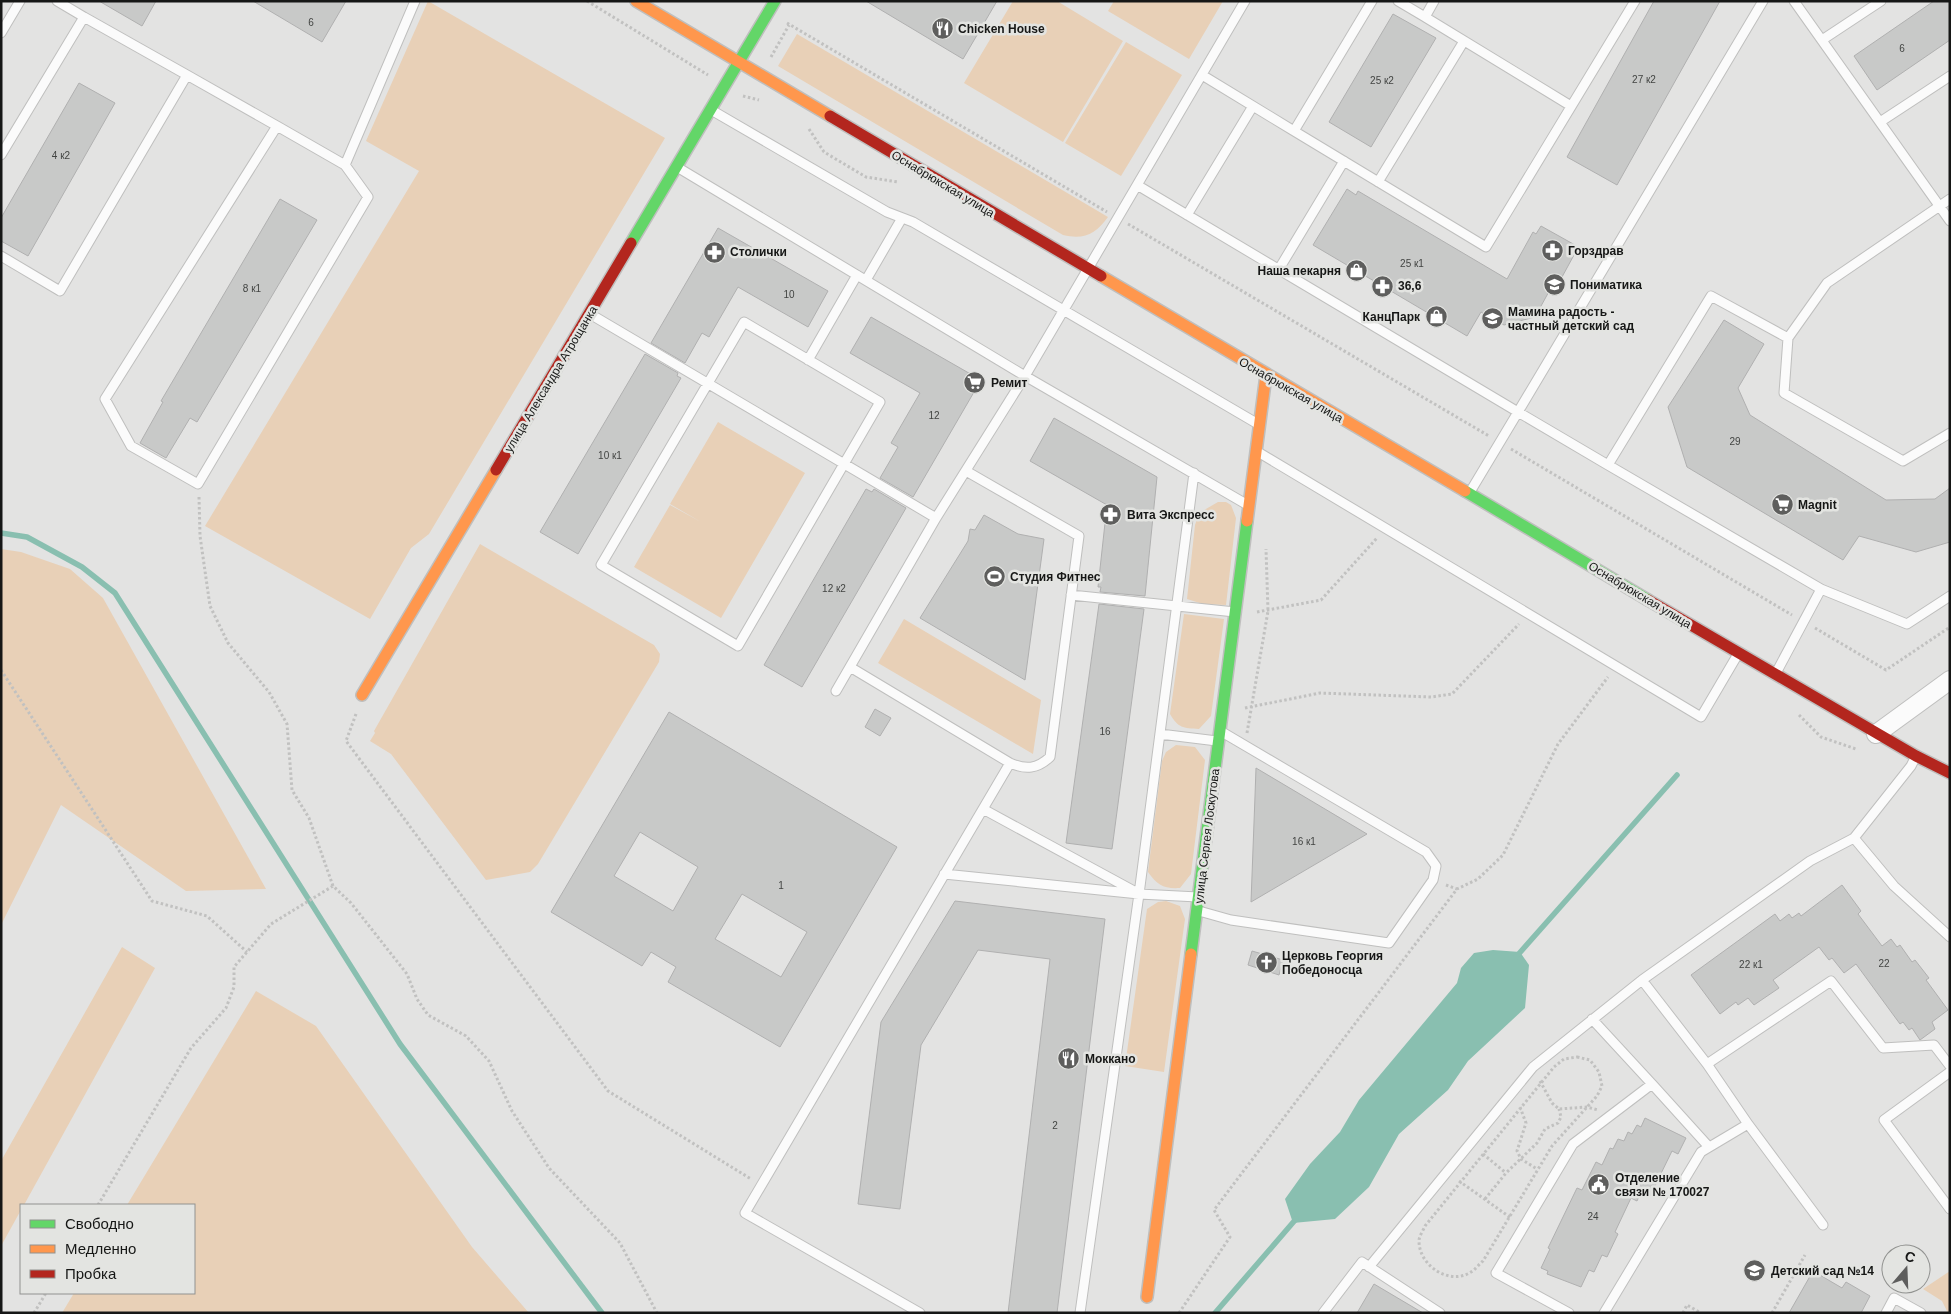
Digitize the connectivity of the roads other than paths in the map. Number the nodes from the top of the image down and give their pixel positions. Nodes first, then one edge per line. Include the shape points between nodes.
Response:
1 (20, 1) edge
2 (58, 1) edge
3 (415, 1) edge
4 (636, 1) edge
5 (775, 1) edge
6 (1245, 1) edge
7 (1372, 1) edge
8 (1398, 1) edge
9 (1434, 1) edge
10 (1635, 1) edge
11 (1763, 1) edge
12 (1794, 1) edge
13 (1881, 1) edge
14 (84, 16) junction
15 (1424, 17) junction
16 (1, 33) edge
17 (1822, 40) junction
18 (1464, 41) junction
19 (739, 63) junction
20 (187, 75) junction
21 (1202, 75) junction
22 (1950, 76) edge
23 (1253, 106) junction
24 (1571, 106) junction
25 (710, 110) junction
26 (1880, 122) junction
27 (276, 126) junction
28 (1294, 131) junction
29 (1, 156) edge
30 (1344, 161) junction
31 (344, 165) junction
32 (676, 167) junction
33 (1378, 182) junction
34 (1137, 185) junction
35 (1950, 199) edge
36 (1940, 206) junction
37 (1187, 215) junction
38 (902, 218) junction
39 (1950, 221) edge
40 (1, 256) edge
41 (1087, 269) junction
42 (1278, 269) junction
43 (857, 275) junction
44 (866, 280) junction
45 (1063, 310) junction
46 (590, 314) junction
47 (1788, 338) junction
48 (808, 360) junction
49 (1266, 375) junction
50 (1025, 376) junction
51 (708, 383) junction
52 (1518, 412) junction
53 (1259, 425) junction
54 (1950, 432) edge
55 (1256, 451) junction
56 (844, 464) junction
57 (1608, 465) junction
58 (966, 471) junction
59 (1194, 474) junction
60 (1469, 494) junction
61 (1249, 506) junction
62 (936, 518) junction
63 (1821, 589) junction
64 (1071, 595) junction
65 (1950, 596) edge
66 (1176, 606) junction
67 (1235, 612) junction
68 (1738, 653) junction
69 (850, 667) junction
70 (1774, 675) junction
71 (1950, 680) edge
72 (836, 691) dead end
73 (362, 695) road end
74 (1160, 734) junction
75 (1876, 734) junction
76 (1219, 736) junction
77 (1916, 756) junction
78 (1010, 763) junction
79 (1950, 773) edge
80 (983, 809) junction
81 (1854, 838) junction
82 (944, 874) junction
83 (1139, 894) junction
84 (1198, 897) junction
85 (1197, 910) junction
86 (1950, 937) edge
87 (1642, 980) junction
88 (1592, 1019) junction
89 (1707, 1064) junction
90 (1950, 1066) edge
91 (1950, 1072) edge
92 (1652, 1084) junction
93 (1748, 1124) junction
94 (1709, 1147) junction
95 (1950, 1209) edge
96 (1823, 1225) dead end
97 (1369, 1267) junction
98 (1147, 1297) dead end
99 (920, 1313) edge
100 (1080, 1313) edge
101 (1323, 1313) edge
102 (1440, 1313) edge
103 (1569, 1313) edge
104 (1604, 1313) edge
105 (1886, 1313) edge
106 (1921, 1313) edge

1 - 16 lane
2 - 14 lane
3 - 31 lane
4 - 19 street, Оснабрюкская улица
5 - 19 street, улица Александра Атрощанка
6 - 21 lane
7 - 28 lane
8 - 15 lane
9 - 15 lane
10 - 24 lane
11 - 52 lane
12 - 17 lane
13 - 17 lane
14 - 20 lane
14 - 29 lane
15 - 18 lane
17 - 26 lane
18 - 24 lane
18 - 33 lane
19 - 25 street, улица Александра Атрощанка
19 - 41 street, Оснабрюкская улица
20 - 27 lane
20 - 40 lane via 60,291
21 - 23 lane
21 - 34 lane
22 - 26 lane
23 - 28 lane
23 - 37 lane
24 - 33 lane via 1486,247
25 - 32 street, улица Александра Атрощанка
25 - 38 lane
26 - 36 lane
27 - 31 lane
27 - 31 lane via 105,399 131,446 198,484 368,198
28 - 30 lane
30 - 33 lane
30 - 42 lane
32 - 43 lane
32 - 46 street, улица Александра Атрощанка
34 - 37 lane
34 - 41 lane
35 - 36 lane
36 - 39 lane
36 - 47 lane via 1827,284
37 - 42 lane
38 - 44 lane
38 - 45 lane
41 - 45 lane
41 - 49 street, Оснабрюкская улица
42 - 52 lane
43 - 44 lane
43 - 48 lane
44 - 50 lane
45 - 50 lane
45 - 53 lane
46 - 51 lane
46 - 73 street, улица Александра Атрощанка
47 - 54 lane via 1784,393 1903,461
47 - 57 lane via 1710,296
48 - 51 lane via 744,322
48 - 56 lane via 880,402
49 - 53 street, улица Сергея Лоскутова
49 - 60 street, Оснабрюкская улица
50 - 58 lane
50 - 59 lane
51 - 56 lane
51 - 56 lane via 601,566 738,646
52 - 57 lane
52 - 60 lane
53 - 55 street, улица Сергея Лоскутова
55 - 61 street, улица Сергея Лоскутова
55 - 68 lane via 1701,717
56 - 62 lane
57 - 63 lane
58 - 62 lane
58 - 64 lane via 1079,536
59 - 61 lane
59 - 66 lane
60 - 68 street, Оснабрюкская улица
61 - 67 street, улица Сергея Лоскутова
62 - 69 lane
63 - 65 lane via 1907,624
63 - 70 lane
64 - 66 lane
64 - 78 lane via 1050,756 1040,766 1030,768
66 - 67 lane
66 - 74 lane
67 - 76 street, улица Сергея Лоскутова
68 - 70 street, Оснабрюкская улица
69 - 72 lane
69 - 78 lane
70 - 75 street, Оснабрюкская улица
71 - 75 street
74 - 76 lane
74 - 83 lane
75 - 77 street, Оснабрюкская улица
76 - 84 street, улица Сергея Лоскутова
76 - 85 lane via 1245,745 1426,852 1436,866 1434,880 1390,942 1232,920
77 - 79 street, Оснабрюкская улица
77 - 81 lane
78 - 80 lane
80 - 82 lane
80 - 83 lane
81 - 86 lane via 1894,886
81 - 87 lane via 1810,861
82 - 83 lane
82 - 99 lane via 746,1212
83 - 84 lane
83 - 100 lane
84 - 85 street, улица Сергея Лоскутова
85 - 98 street, улица Сергея Лоскутова
87 - 88 lane
87 - 89 lane
88 - 92 lane
88 - 97 lane via 1533,1067
89 - 90 lane via 1831,981 1883,1048 1934,1045
89 - 93 lane
91 - 95 lane via 1884,1120
92 - 94 lane
92 - 103 lane via 1573,1144 1496,1273
93 - 94 lane
93 - 96 lane
94 - 104 lane via 1701,1152
97 - 101 lane via 1362,1262
97 - 102 lane
105 - 106 lane via 1894,1298

